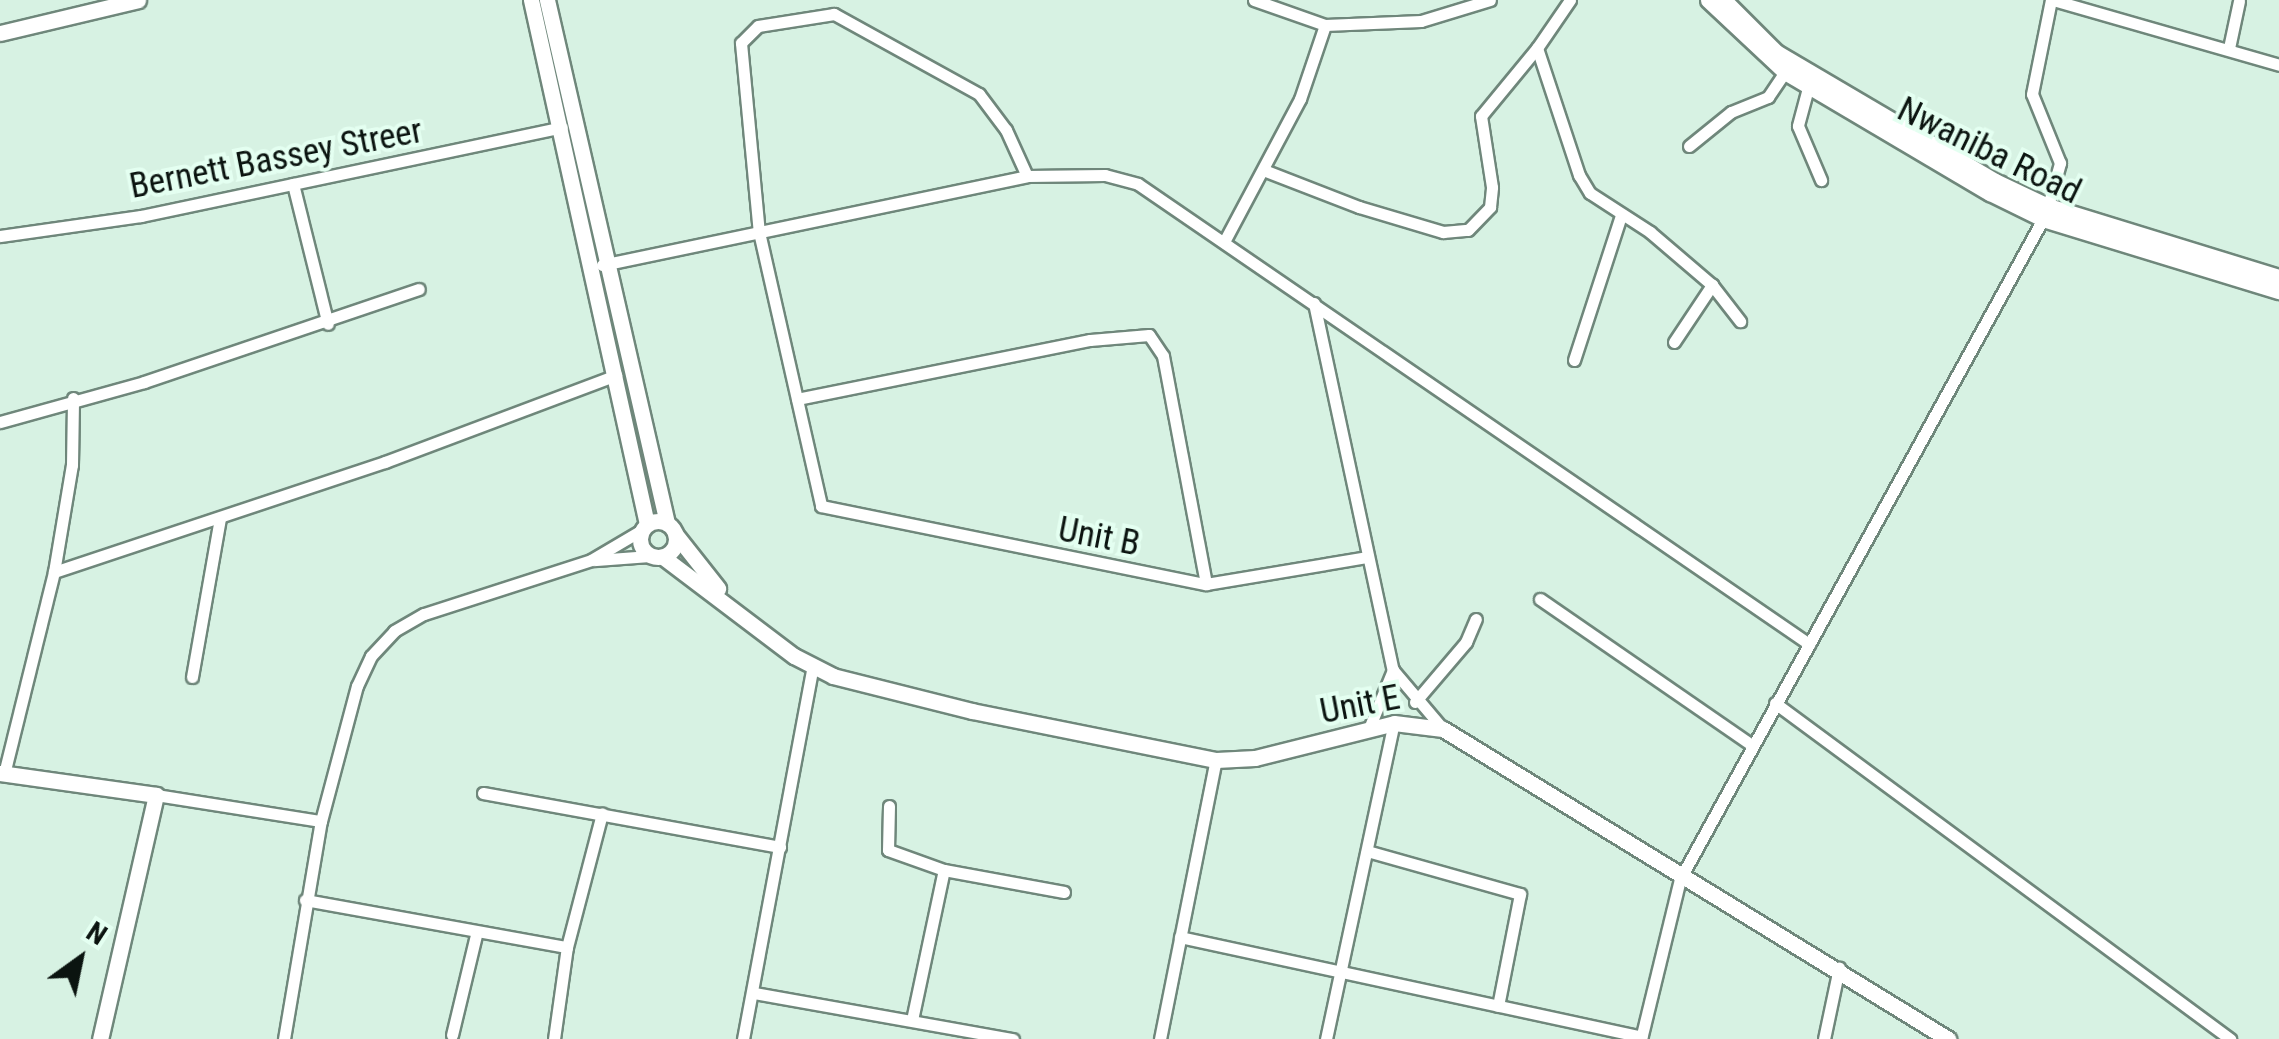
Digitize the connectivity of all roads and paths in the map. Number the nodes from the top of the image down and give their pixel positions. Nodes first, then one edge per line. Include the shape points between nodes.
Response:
1 (138, 0) edge
2 (531, 0) edge
3 (547, 0) edge
4 (1254, 0) edge
5 (1490, 0) edge
6 (1570, 0) edge
7 (1708, 0) edge
8 (1724, 0) edge
9 (2052, 0) edge
10 (2239, 1) edge
11 (1325, 25) junction
12 (0, 34) edge
13 (1537, 48) junction
14 (2229, 48) junction
15 (2279, 65) edge
16 (1785, 72) junction
17 (1808, 88) junction
18 (562, 127) junction
19 (1689, 146) dead end
20 (1266, 171) junction
21 (1027, 176) junction
22 (1821, 180) dead end
23 (293, 184) junction
24 (2046, 213) junction
25 (1621, 215) junction
26 (759, 232) junction
27 (0, 236) edge
28 (1225, 240) junction
29 (599, 265) junction
30 (2279, 277) edge
31 (1712, 285) junction
32 (419, 289) dead end
33 (2279, 290) edge
34 (1314, 302) junction
35 (1740, 321) dead end
36 (328, 324) junction
37 (1674, 342) dead end
38 (1574, 360) dead end
39 (616, 375) junction
40 (73, 398) junction
41 (796, 399) junction
42 (0, 422) edge
43 (220, 518) junction
44 (644, 527) junction
45 (671, 529) junction
46 (657, 557) junction
47 (1368, 557) junction
48 (591, 560) junction
49 (54, 572) junction
50 (1206, 584) junction
51 (1540, 599) dead end
52 (730, 602) junction
53 (1476, 618) dead end
54 (1809, 644) junction
55 (813, 666) junction
56 (1393, 670) junction
57 (192, 677) dead end
58 (1415, 702) junction
59 (1775, 703) junction
60 (1394, 723) junction
61 (1370, 726) junction
62 (1444, 729) junction
63 (1752, 746) junction
64 (1216, 760) junction
65 (2, 773) edge
66 (482, 793) dead end
67 (156, 795) junction
68 (889, 806) dead end
69 (602, 814) junction
70 (320, 822) junction
71 (780, 848) junction
72 (1367, 851) junction
73 (944, 870) junction
74 (1680, 879) junction
75 (1064, 892) dead end
76 (305, 900) junction
77 (476, 935) junction
78 (1180, 937) junction
79 (567, 947) junction
80 (1840, 968) junction
81 (1340, 973) junction
82 (754, 992) junction
83 (1498, 1006) junction
84 (912, 1020) junction
85 (452, 1036) dead end
86 (1641, 1038) edge
87 (100, 1039) edge
88 (284, 1039) edge
89 (554, 1039) edge
90 (743, 1039) edge
91 (1013, 1039) edge
92 (1160, 1039) edge
93 (1326, 1039) edge
94 (1824, 1039) edge
95 (1948, 1039) edge
96 (2230, 1039) edge

1 - 12 street
2 - 18 street
3 - 29 street
4 - 11 street
5 - 11 street via 1421,21
6 - 13 street
7 - 16 street, Nwaniba Road
8 - 24 street via 1776,52 1836,92
9 - 14 street
9 - 24 street via 2032,94 2057,148 2058,177
10 - 14 street
11 - 20 street
13 - 20 street via 1481,116 1490,207 1468,230 1443,232
13 - 25 street via 1580,175 1590,193
14 - 15 street
16 - 17 street, Nwaniba Road
16 - 19 street via 1768,97 1731,112
17 - 22 street via 1798,126
17 - 24 street, Nwaniba Road
18 - 23 street, Bernett Bassey Streer
18 - 29 street
20 - 28 street
21 - 26 street
21 - 26 street via 1006,130 979,94 820,11 758,26 741,43
21 - 28 street via 1106,175 1138,184
23 - 27 street, Bernett Bassey Streer
23 - 36 street
24 - 30 street
24 - 33 street, Nwaniba Road
24 - 54 street
25 - 31 street
25 - 38 street
26 - 29 street
26 - 41 street
28 - 34 street
29 - 39 street
29 - 45 street
31 - 35 street
31 - 37 street
32 - 36 street
34 - 47 street
34 - 54 street
36 - 40 street
39 - 43 street
39 - 44 street
40 - 42 street
40 - 49 street via 72,465
41 - 50 street, Unit B via 821,506
41 - 50 street via 1090,340 1149,335 1163,356
43 - 49 street
43 - 57 street
44 - 45 street
44 - 46 street via 640,544
44 - 48 street
45 - 46 street via 674,548
45 - 52 street
46 - 48 street
46 - 52 street
47 - 50 street, Unit B
47 - 56 street
48 - 70 street via 424,614 394,631 356,686
49 - 65 street
51 - 63 street
52 - 55 street, Unit E
53 - 58 street via 1458,653
54 - 59 street
55 - 64 street, Unit E via 851,682 972,711
55 - 71 street
56 - 58 street
56 - 61 street
58 - 62 street
59 - 63 street
59 - 96 street
60 - 61 street, Unit E
60 - 62 street, Unit E
60 - 72 street
61 - 64 street, Unit E via 1256,758
62 - 74 street, Unit E
63 - 74 street
64 - 78 street
65 - 67 street
66 - 69 street
67 - 70 street
67 - 87 street
68 - 73 street via 888,850
69 - 71 street
69 - 79 street
70 - 76 street
71 - 82 street
72 - 81 street
72 - 83 street via 1520,894
73 - 75 street
73 - 84 street
74 - 80 street, Unit E
74 - 86 street
76 - 77 street
76 - 88 street
77 - 79 street
77 - 85 street
78 - 81 street
78 - 92 street
79 - 89 street
80 - 94 street
80 - 95 street, Unit E
81 - 83 street
81 - 93 street
82 - 84 street
82 - 90 street
83 - 86 street
84 - 91 street

